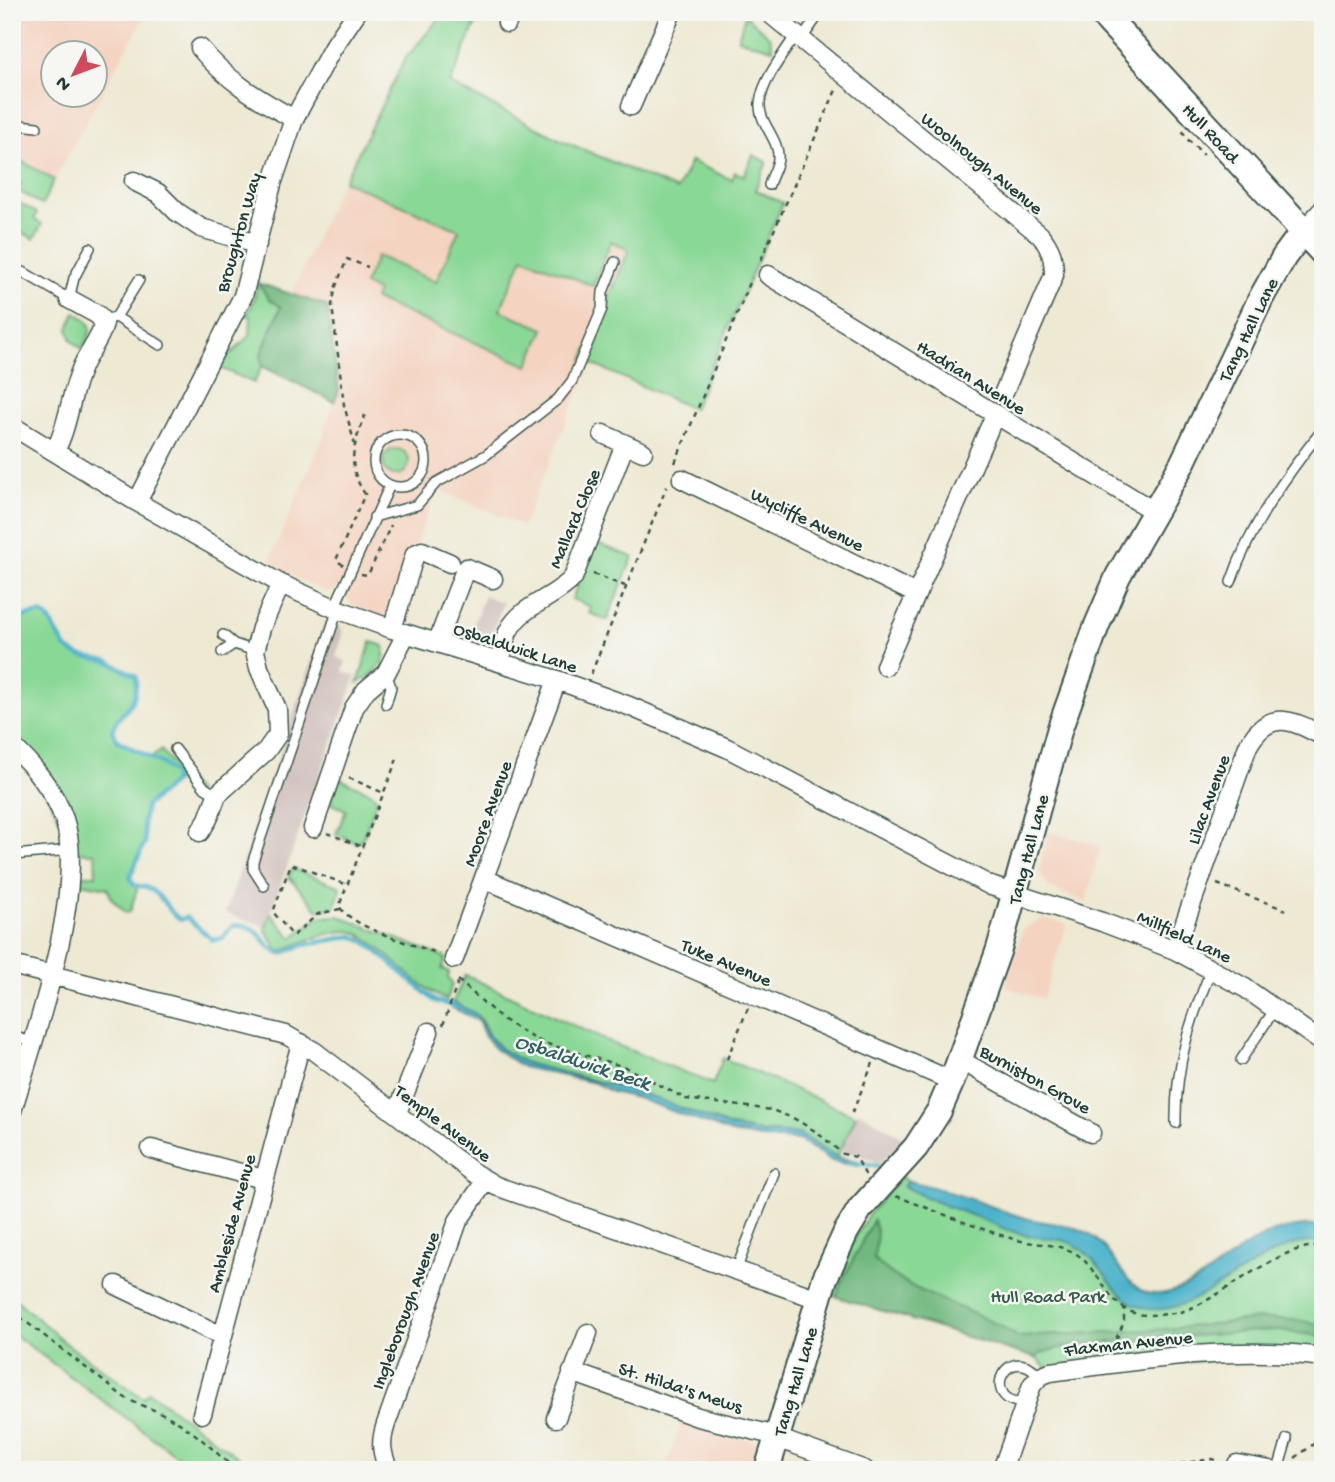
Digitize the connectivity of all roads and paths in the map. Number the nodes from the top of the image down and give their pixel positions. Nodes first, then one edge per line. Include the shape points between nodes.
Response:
1 (357, 12) edge
2 (672, 12) edge
3 (768, 12) edge
4 (1101, 12) edge
5 (820, 13) edge
6 (798, 38) junction
7 (200, 48) dead end
8 (845, 77) junction
9 (631, 106) dead end
10 (294, 119) junction
11 (12, 124) edge
12 (37, 127) dead end
13 (134, 181) dead end
14 (769, 185) dead end
15 (1323, 209) edge
16 (1303, 231) junction
17 (257, 244) junction
18 (90, 248) dead end
19 (1323, 252) edge
20 (615, 262) dead end
21 (368, 267) dead end
22 (23, 272) dead end
23 (760, 273) junction
24 (139, 279) dead end
25 (69, 299) junction
26 (110, 320) junction
27 (160, 345) dead end
28 (1004, 392) dead end
29 (995, 415) junction
30 (12, 426) edge
31 (1323, 429) edge
32 (603, 434) dead end
33 (625, 444) junction
34 (355, 446) dead end
35 (55, 451) junction
36 (643, 452) dead end
37 (675, 476) junction
38 (390, 485) junction
39 (136, 502) junction
40 (1155, 512) junction
41 (374, 517) junction
42 (450, 563) dead end
43 (577, 569) junction
44 (493, 579) dead end
45 (1231, 582) dead end
46 (281, 584) junction
47 (625, 586) junction
48 (916, 594) junction
49 (336, 608) junction
50 (399, 632) junction
51 (223, 635) dead end
52 (437, 643) junction
53 (234, 644) junction
54 (255, 651) junction
55 (222, 652) dead end
56 (500, 662) junction
57 (885, 666) dead end
58 (386, 673) junction
59 (557, 680) junction
60 (585, 690) junction
61 (386, 704) dead end
62 (1323, 736) edge
63 (12, 746) edge
64 (175, 749) dead end
65 (397, 759) dead end
66 (333, 770) junction
67 (384, 793) junction
68 (217, 795) junction
69 (313, 828) joint
70 (200, 832) dead end
71 (363, 847) junction
72 (71, 850) junction
73 (13, 855) edge
74 (485, 878) junction
75 (1201, 878) junction
76 (348, 885) junction
77 (264, 886) dead end
78 (1015, 894) junction
79 (340, 909) junction
80 (1286, 910) dead end
81 (1175, 950) junction
82 (454, 959) junction
83 (12, 965) edge
84 (1212, 968) junction
85 (51, 974) junction
86 (458, 980) junction
87 (753, 996) junction
88 (1275, 1009) junction
89 (446, 1015) dead end
90 (429, 1032) dead end
91 (12, 1036) edge
92 (32, 1042) junction
93 (301, 1042) junction
94 (1323, 1043) edge
95 (879, 1050) junction
96 (727, 1059) dead end
97 (1241, 1060) dead end
98 (956, 1071) junction
99 (12, 1111) edge
100 (397, 1113) junction
101 (852, 1113) dead end
102 (1176, 1123) dead end
103 (1091, 1133) dead end
104 (151, 1149) dead end
105 (774, 1173) dead end
106 (879, 1177) junction
107 (263, 1179) junction
108 (486, 1180) junction
109 (1323, 1248) edge
110 (736, 1270) junction
111 (116, 1285) dead end
112 (818, 1298) junction
113 (1124, 1309) junction
114 (12, 1311) edge
115 (587, 1333) dead end
116 (222, 1336) junction
117 (1323, 1357) edge
118 (1108, 1364) junction
119 (572, 1372) junction
120 (1040, 1377) junction
121 (1024, 1404) junction
122 (202, 1414) dead end
123 (556, 1418) dead end
124 (777, 1437) junction
125 (1323, 1437) edge
126 (1287, 1439) dead end
127 (1290, 1462) dead end
128 (1237, 1464) joint
129 (387, 1465) edge
130 (236, 1470) edge
131 (767, 1470) edge
132 (865, 1470) edge
133 (1002, 1470) edge
134 (1141, 1470) edge
135 (1270, 1470) edge
136 (1278, 1470) edge

1 - 10 street, Broughton Way
2 - 9 street
3 - 6 street, Woolnough Avenue
4 - 16 main road, Hull Road
5 - 6 lane
6 - 8 street, Woolnough Avenue
6 - 14 lane via 774,68 760,99 762,118 778,158
7 - 10 street via 230,80
8 - 23 path via 836,88
8 - 28 street, Woolnough Avenue via 1048,245 1054,275
10 - 17 street, Broughton Way
11 - 12 lane
13 - 17 street via 158,193 201,228
15 - 16 street
16 - 19 main road, Hull Road
16 - 40 street, Tang Hall Lane via 1261,298
17 - 39 street, Broughton Way via 243,296
18 - 25 lane
20 - 41 lane via 603,292 602,309 572,381 558,399 486,455 436,483 417,505
21 - 34 path via 347,259 332,304 344,405
22 - 25 lane
23 - 29 street, Hadrian Avenue
23 - 37 path
24 - 26 lane
25 - 26 street
26 - 27 lane
26 - 35 street via 82,367
29 - 40 street, Hadrian Avenue
29 - 48 street
30 - 35 street, Osbaldwick Lane
31 - 45 lane via 1266,509
32 - 33 street
33 - 36 street
33 - 43 street, Mallard Close
35 - 39 street, Osbaldwick Lane
37 - 47 path
37 - 48 street, Wycliffe Avenue
38 - 38 lane via 375,466 377,450 388,438 413,439 424,452 425,469 415,483
38 - 41 lane
39 - 46 street, Osbaldwick Lane
40 - 78 street, Tang Hall Lane via 1118,576 1092,637 1060,727
41 - 49 lane
42 - 50 street via 422,551 415,554
43 - 47 path
43 - 56 street, Mallard Close via 565,587 517,618
44 - 52 street via 465,570
46 - 49 street, Osbaldwick Lane
46 - 54 street
47 - 60 path
48 - 57 street
49 - 50 street, Osbaldwick Lane
49 - 77 lane via 253,861
50 - 52 street, Osbaldwick Lane
50 - 58 street
51 - 53 lane
52 - 56 street, Osbaldwick Lane
53 - 54 lane
53 - 55 lane
54 - 68 street via 259,685 277,709 278,734
56 - 59 street, Osbaldwick Lane
58 - 61 lane via 391,687
58 - 66 street via 354,708
59 - 60 street, Osbaldwick Lane
59 - 74 street, Moore Avenue
60 - 78 street, Osbaldwick Lane via 727,748 991,886
62 - 75 street, Lilac Avenue via 1285,719 1254,735
63 - 72 street via 58,804
64 - 68 lane via 205,788
65 - 67 path
66 - 67 path
66 - 69 street
67 - 71 path
68 - 70 street
69 - 71 path
71 - 76 path
72 - 73 lane
72 - 85 street via 67,905
74 - 82 street, Moore Avenue
74 - 87 street, Tuke Avenue
75 - 80 path
75 - 81 street, Lilac Avenue
76 - 79 path
76 - 79 path via 291,864 273,912 293,936 318,914
78 - 81 street, Millfield Lane
78 - 98 street, Tang Hall Lane
79 - 82 path via 380,933
81 - 84 street, Millfield Lane
82 - 86 path
83 - 85 street, Temple Avenue
84 - 88 street, Millfield Lane
84 - 102 lane via 1192,1014 1175,1096
85 - 92 street
85 - 93 street, Temple Avenue
86 - 89 path
86 - 106 path via 527,1035 625,1067 686,1098 772,1110 795,1119
87 - 95 street, Tuke Avenue
87 - 96 path
88 - 94 street, Millfield Lane
88 - 97 lane
90 - 100 street
91 - 92 lane
92 - 99 street
93 - 100 street, Temple Avenue
93 - 107 street, Ambleside Avenue
95 - 98 street, Tuke Avenue
95 - 101 path
98 - 103 street, Burniston Grove
98 - 106 street, Tang Hall Lane via 926,1132
100 - 108 street, Temple Avenue
104 - 107 street
105 - 110 lane
106 - 112 street, Tang Hall Lane via 846,1232
106 - 113 path via 1018,1240 1077,1254
107 - 116 street, Ambleside Avenue
108 - 110 street, Temple Avenue
108 - 129 street, Ingleborough Avenue via 451,1240 382,1438
109 - 113 path via 1284,1254 1181,1312 1144,1315
110 - 112 street, Temple Avenue
111 - 116 street
112 - 124 street, Tang Hall Lane
113 - 118 path via 1124,1322
114 - 130 path via 124,1397 192,1431
115 - 119 street
116 - 122 street, Ambleside Avenue
117 - 118 street, Flaxman Avenue via 1216,1354
118 - 120 street, Flaxman Avenue
119 - 123 street
119 - 124 street, St. Hilda's Mews via 698,1417
120 - 121 street
120 - 121 lane via 1031,1366 1020,1363 1002,1376 1003,1394
121 - 133 street
124 - 131 street, Tang Hall Lane
124 - 132 street, St. Hilda's Mews
125 - 127 path
126 - 136 lane
128 - 134 path via 1212,1459
128 - 135 street

